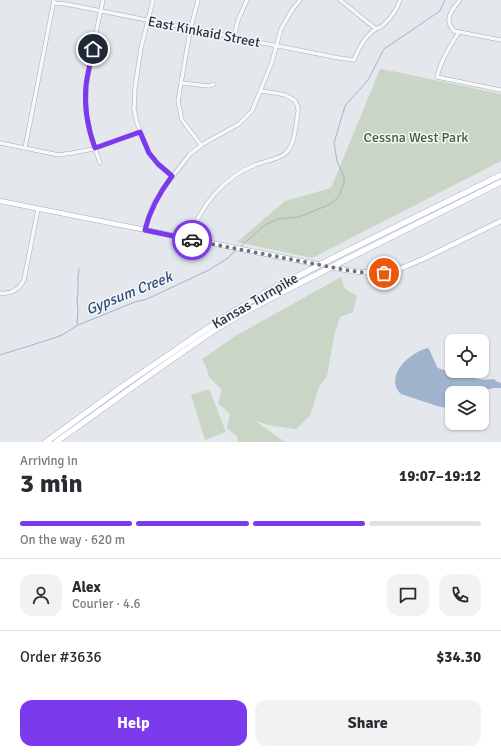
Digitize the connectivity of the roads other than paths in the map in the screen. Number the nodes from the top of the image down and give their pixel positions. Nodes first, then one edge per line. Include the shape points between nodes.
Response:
1 (103, 0) edge
2 (153, 0) edge
3 (198, 0) edge
4 (247, 0) edge
5 (300, 0) edge
6 (340, 0) edge
7 (400, 0) edge
8 (460, 0) edge
9 (54, 1) edge
10 (101, 11) junction
11 (148, 21) junction
12 (191, 28) junction
13 (376, 29) junction
14 (459, 32) junction
15 (234, 37) junction
16 (501, 40) edge
17 (276, 46) junction
18 (181, 83) junction
19 (214, 84) dead end
20 (501, 90) edge
21 (260, 91) junction
22 (140, 132) junction
23 (0, 143) edge
24 (201, 146) junction
25 (25, 148) junction
26 (95, 148) junction
27 (100, 163) dead end
28 (501, 175) edge
29 (172, 176) junction
30 (501, 182) edge
31 (0, 201) edge
32 (38, 209) junction
33 (501, 221) edge
34 (145, 230) junction
35 (190, 239) junction
36 (0, 293) edge
37 (46, 442) edge
38 (56, 442) edge

1 - 10 street
2 - 11 street
3 - 12 street
4 - 15 street
5 - 17 street via 284,22
6 - 13 street
7 - 13 street via 390,17
8 - 14 street via 452,9 448,21 454,31
9 - 10 street, East Kinkaid Street
9 - 25 street
10 - 11 street, East Kinkaid Street
10 - 26 street via 86,87 86,112
11 - 12 street, East Kinkaid Street
11 - 22 street via 135,88 134,109
12 - 15 street, East Kinkaid Street
12 - 18 street
13 - 17 street, East Kinkaid Street via 363,43 354,60
14 - 16 street
14 - 20 street via 445,55 437,77
15 - 17 street, East Kinkaid Street
17 - 21 street
18 - 19 street via 209,86
18 - 24 street via 178,101 182,120
21 - 24 street via 252,111 245,119
21 - 35 street via 293,98 299,107 290,148 281,157 248,167 231,178 200,214
22 - 26 street
22 - 29 street via 149,153
23 - 25 street
24 - 29 street via 190,154
25 - 26 street via 59,155
26 - 27 street
28 - 37 highway, Kansas Turnpike, bridge via 263,294 199,334
29 - 34 street via 154,203
30 - 38 highway, Kansas Turnpike, bridge via 344,260 219,328
31 - 32 main road
32 - 34 main road
32 - 36 street via 22,285 12,292
33 - 35 main road via 404,267 384,273 358,272
34 - 35 main road

